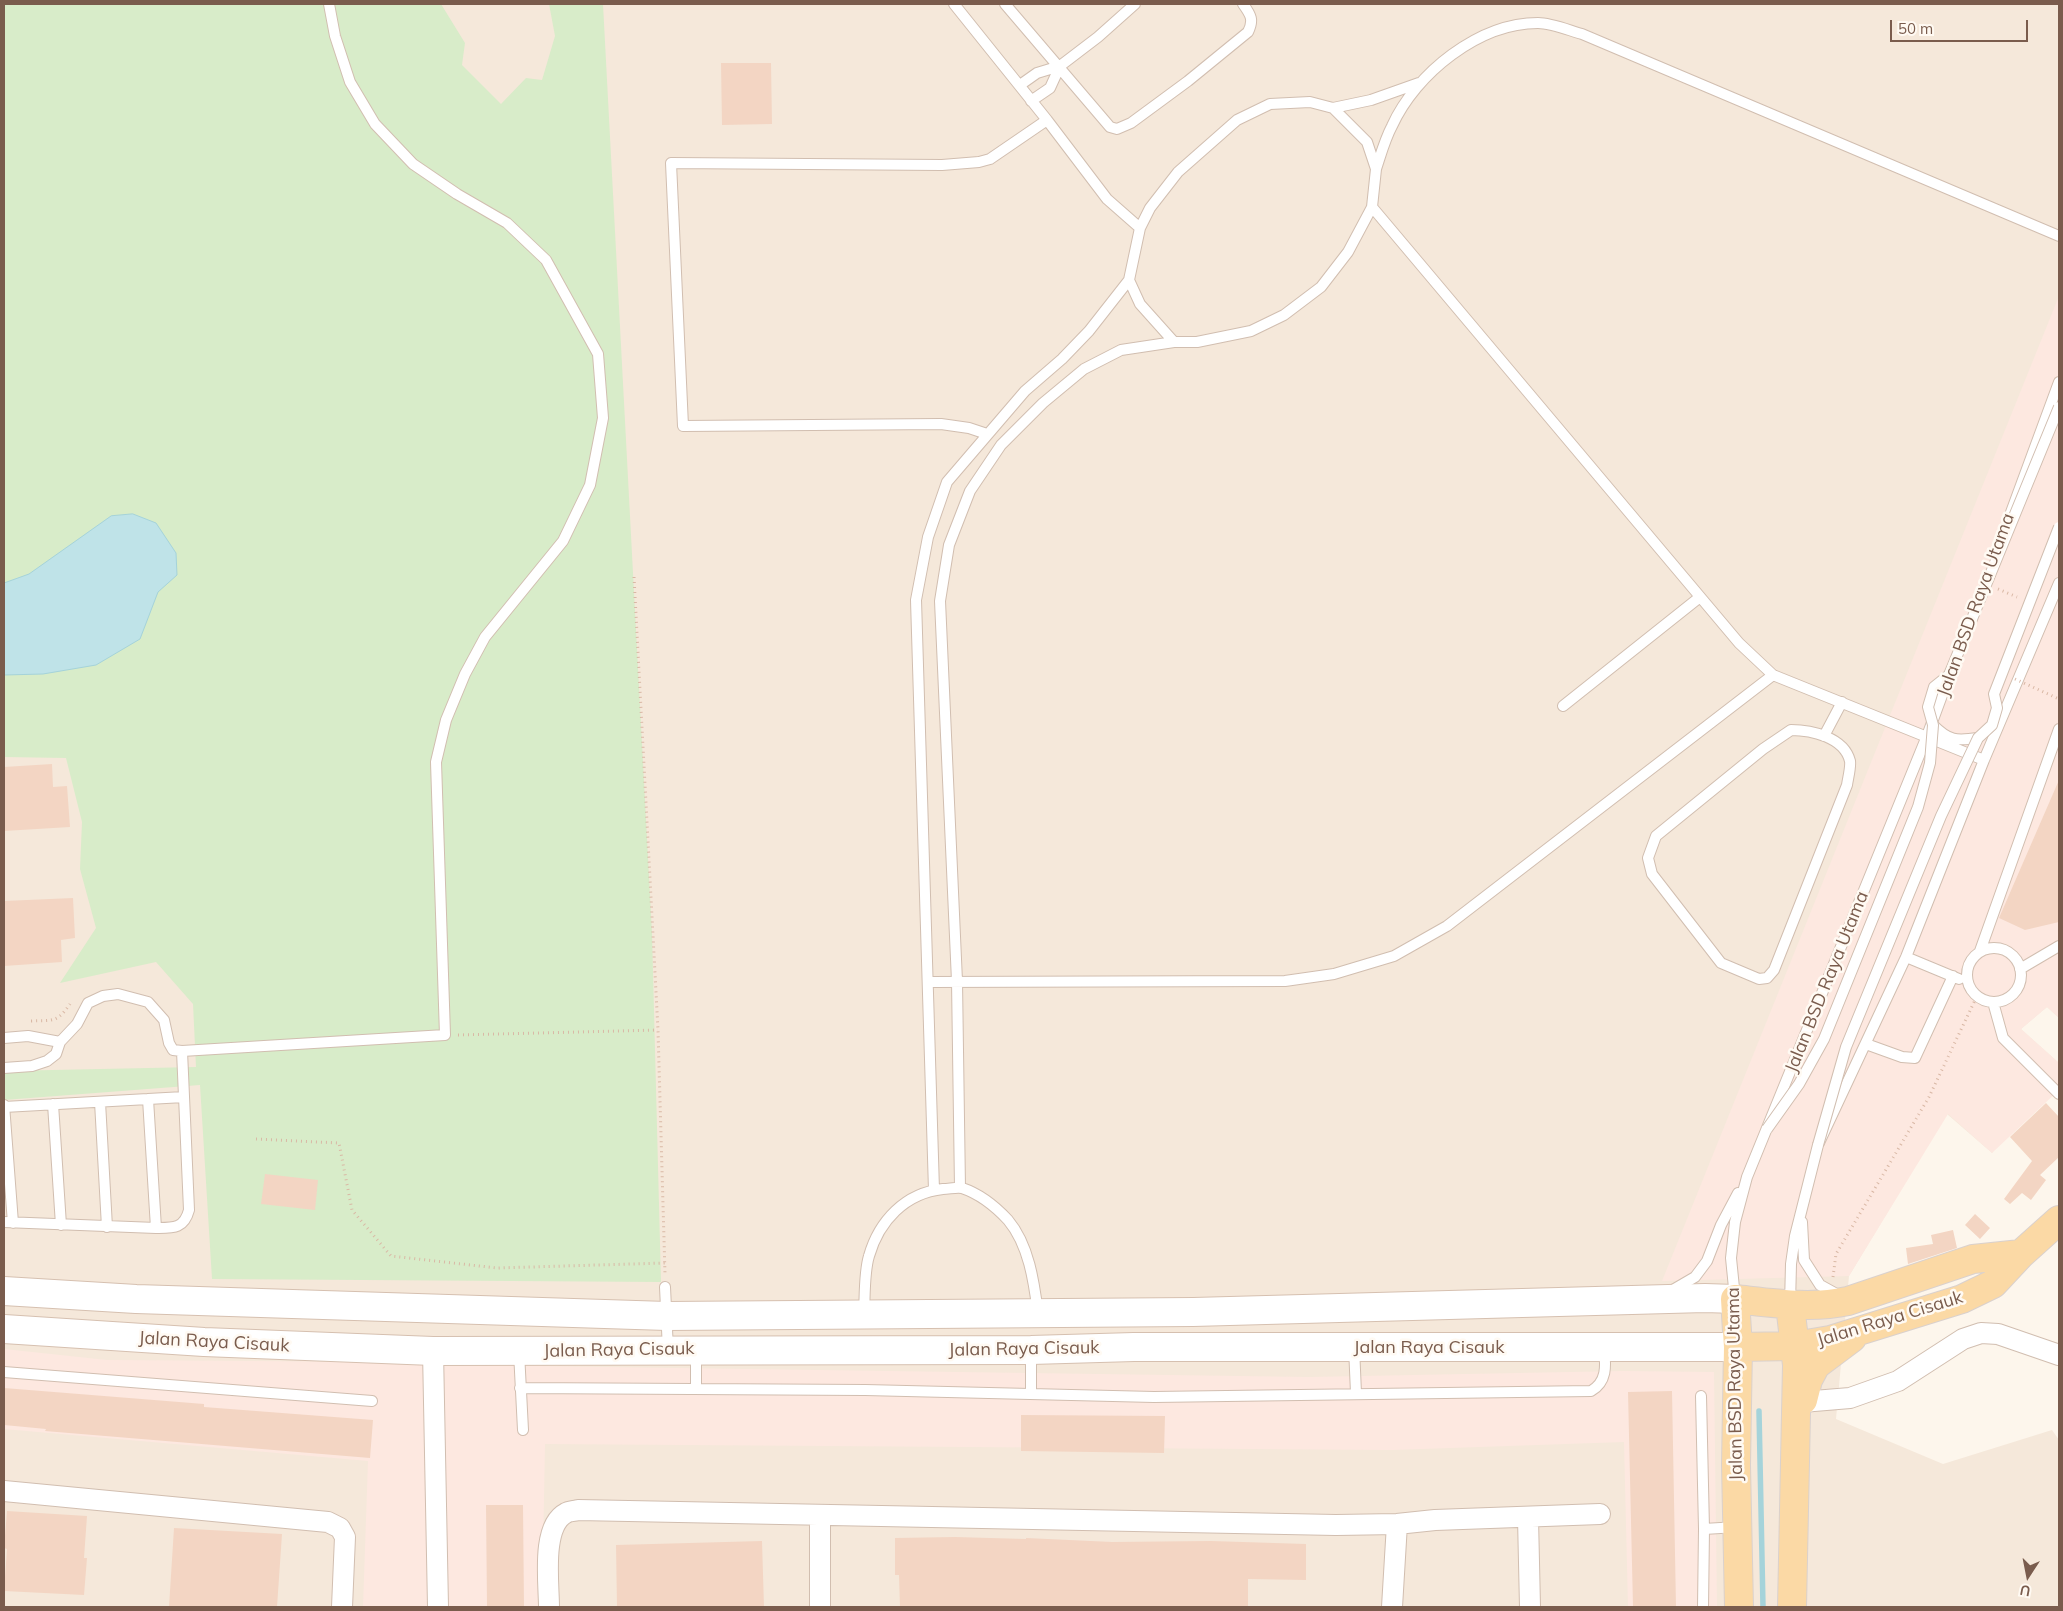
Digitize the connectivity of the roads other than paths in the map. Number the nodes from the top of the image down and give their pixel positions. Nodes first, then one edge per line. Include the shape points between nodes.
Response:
1 (329, 4) edge
2 (954, 4) edge
3 (1006, 4) edge
4 (1135, 4) edge
5 (1243, 4) edge
6 (1060, 66) junction
7 (1419, 82) junction
8 (1020, 86) junction
9 (1032, 101) junction
10 (1333, 108) junction
11 (1047, 120) junction
12 (1376, 169) junction
13 (1372, 207) junction
14 (1140, 228) junction
15 (2059, 236) edge
16 (1129, 280) junction
17 (1174, 342) junction
18 (2059, 382) edge
19 (2059, 407) edge
20 (987, 434) junction
21 (2059, 527) edge
22 (2059, 583) edge
23 (1700, 596) junction
24 (1773, 675) junction
25 (1842, 702) junction
26 (1563, 706) dead end
27 (1933, 725) junction
28 (2059, 729) edge
29 (1824, 736) junction
30 (1927, 736) junction
31 (1978, 738) junction
32 (1984, 760) junction
33 (2059, 946) edge
34 (1980, 951) junction
35 (1906, 957) junction
36 (2020, 969) junction
37 (1953, 976) junction
38 (958, 981) junction
39 (929, 982) junction
40 (1967, 982) junction
41 (1994, 1002) junction
42 (4, 1038) edge
43 (60, 1042) junction
44 (1866, 1044) junction
45 (182, 1051) junction
46 (4, 1068) edge
47 (2059, 1094) edge
48 (184, 1096) junction
49 (148, 1099) junction
50 (100, 1102) junction
51 (53, 1104) junction
52 (4, 1107) edge
53 (1767, 1129) junction
54 (1818, 1146) junction
55 (1747, 1177) junction
56 (960, 1188) junction
57 (934, 1190) junction
58 (1801, 1211) junction
59 (2059, 1220) edge
60 (8, 1223) edge
61 (61, 1225) junction
62 (107, 1227) junction
63 (156, 1228) junction
64 (2021, 1254) junction
65 (665, 1287) road end
66 (4, 1291) edge
67 (1840, 1296) junction
68 (1658, 1299) junction
69 (1735, 1299) junction
70 (1790, 1305) junction
71 (864, 1313) junction
72 (1038, 1313) junction
73 (667, 1316) junction
74 (4, 1329) edge
75 (1863, 1330) junction
76 (1795, 1346) junction
77 (1738, 1347) junction
78 (1354, 1348) junction
79 (1604, 1348) junction
80 (696, 1349) junction
81 (1031, 1350) junction
82 (433, 1351) junction
83 (520, 1351) junction
84 (668, 1351) junction
85 (2057, 1353) edge
86 (4, 1372) edge
87 (520, 1388) junction
88 (696, 1389) junction
89 (1356, 1393) junction
90 (1032, 1394) junction
91 (1701, 1396) dead end
92 (372, 1401) dead end
93 (1802, 1402) junction
94 (523, 1430) dead end
95 (1795, 1430) junction
96 (4, 1491) edge
97 (1600, 1514) dead end
98 (820, 1516) junction
99 (1528, 1518) junction
100 (1397, 1524) junction
101 (1738, 1528) junction
102 (1704, 1529) junction
103 (342, 1607) edge
104 (438, 1607) edge
105 (549, 1607) edge
106 (820, 1607) edge
107 (1392, 1607) edge
108 (1530, 1607) edge
109 (1703, 1607) edge
110 (1739, 1607) edge
111 (1792, 1607) edge

1 - 45 lane via 334,36 350,82 375,124 413,164 507,223 546,260 598,354 603,418 590,485 563,541 486,637 465,674 446,720 436,762 445,1035
2 - 8 lane
3 - 6 lane
4 - 6 lane
5 - 6 lane via 1252,17 1248,32 1124,127 1110,127
6 - 8 lane via 1037,73
6 - 9 lane via 1050,88
7 - 10 lane via 1371,100
7 - 12 lane via 1392,125
7 - 15 lane via 1459,48 1510,25 1540,22 1582,34
8 - 9 lane
9 - 11 lane
10 - 12 lane via 1367,142
10 - 14 lane via 1310,102 1270,104 1237,120 1178,172 1150,208
11 - 14 lane via 1107,199
11 - 20 lane via 999,155 979,162 942,165 671,163 683,426 941,424
12 - 13 lane
13 - 17 lane via 1348,252 1321,288 1284,315 1251,331 1197,342
13 - 23 lane
14 - 16 lane
16 - 17 lane via 1140,304
16 - 20 lane via 1089,331 1025,391
17 - 38 lane via 1121,350 1084,369 1043,403 1001,444 970,491 949,544 940,601
18 - 30 lane, Jalan BSD Raya Utama
19 - 27 lane, bridge via 1949,675 1934,687 1928,707
20 - 39 lane via 947,482 928,537 916,600
21 - 31 lane, bridge via 1994,694 1997,708 1992,725
22 - 32 lane
23 - 24 lane via 1739,643
23 - 26 lane
24 - 25 lane
24 - 38 lane via 1447,926 1394,956 1334,974 1285,981
25 - 29 lane
25 - 30 lane
27 - 31 lane via 1944,736 1958,741
27 - 53 lane, bridge via 1930,763 1918,807 1824,1039 1799,1084
28 - 34 lane
29 - 29 lane via 1806,730 1791,730 1763,749 1656,836 1648,858 1652,874 1721,963 1759,979 1767,978 1774,970 1847,784 1850,761 1842,748
30 - 32 lane
30 - 53 lane, Jalan BSD Raya Utama
31 - 54 lane, bridge via 1941,816 1846,1047
32 - 35 lane
33 - 36 lane
34 - 36 lane via 1988,948 2004,950 2017,961
34 - 40 lane via 1971,959
35 - 37 lane
35 - 44 lane
36 - 41 lane via 2018,988 2012,995
37 - 40 lane
37 - 44 lane via 1914,1058
38 - 39 lane
38 - 56 lane
39 - 57 lane
40 - 41 lane via 1977,996
41 - 47 lane via 2003,1038
42 - 43 lane via 28,1036
43 - 45 lane via 77,1024 88,1003 118,994 148,1002 164,1020 173,1050
43 - 46 lane via 56,1054 47,1061 32,1066
44 - 54 lane
45 - 48 lane
48 - 49 lane
48 - 63 lane via 189,1210 180,1226
49 - 50 lane
49 - 63 lane
50 - 51 lane
50 - 62 lane
51 - 52 lane
51 - 61 lane
52 - 60 lane
53 - 55 lane, Jalan BSD Raya Utama
54 - 58 lane
55 - 68 lane via 1721,1225 1708,1261 1695,1277
55 - 69 lane, Jalan BSD Raya Utama via 1735,1222 1731,1258
56 - 57 lane
56 - 72 lane via 984,1198 1009,1221 1023,1246
57 - 71 lane via 903,1203 882,1226 868,1257
58 - 67 lane via 1804,1260 1820,1285
58 - 70 lane via 1791,1264
59 - 64 main road, Jalan Raya Cisauk
60 - 61 lane
61 - 62 lane
62 - 63 lane
64 - 67 main road, Jalan Raya Cisauk via 1974,1259
64 - 75 main road, Jalan Raya Cisauk via 1993,1284 1962,1299
65 - 73 lane
66 - 73 main road, Jalan Raya Cisauk via 136,1299
67 - 70 main road, Jalan Raya Cisauk via 1830,1305
68 - 69 main road, Jalan Raya Cisauk
68 - 72 main road, Jalan Raya Cisauk
69 - 70 main road, Jalan Raya Cisauk
69 - 77 main road, Jalan BSD Raya Utama
70 - 76 main road
71 - 72 main road, Jalan Raya Cisauk
71 - 73 main road, Jalan Raya Cisauk
73 - 84 lane
74 - 82 main road, Jalan Raya Cisauk
75 - 76 main road, Jalan Raya Cisauk
75 - 93 main road via 1816,1365
76 - 77 main road, Jalan Raya Cisauk
76 - 95 main road
77 - 79 main road, Jalan Raya Cisauk
77 - 101 main road, Jalan BSD Raya Utama
78 - 79 main road, Jalan Raya Cisauk
78 - 81 main road, Jalan Raya Cisauk
78 - 89 lane
79 - 89 lane via 1605,1374 1598,1387 1590,1391
80 - 81 main road, Jalan Raya Cisauk
80 - 84 main road, Jalan Raya Cisauk
80 - 88 lane
81 - 90 lane
82 - 83 main road, Jalan Raya Cisauk
82 - 104 street
83 - 84 main road, Jalan Raya Cisauk
83 - 87 lane
85 - 93 street via 1998,1334 1981,1333 1962,1339 1898,1381 1850,1398
86 - 92 lane
87 - 88 lane
87 - 94 lane
88 - 90 lane
89 - 90 lane via 1154,1397
91 - 102 lane
93 - 95 main road
95 - 111 main road
96 - 103 street via 328,1522 340,1528 345,1537
97 - 99 street
98 - 100 street
98 - 105 street via 566,1512 556,1522 549,1542
98 - 106 street
99 - 100 street
99 - 108 street
100 - 107 street
101 - 102 lane
101 - 110 main road, Jalan BSD Raya Utama
102 - 109 lane

